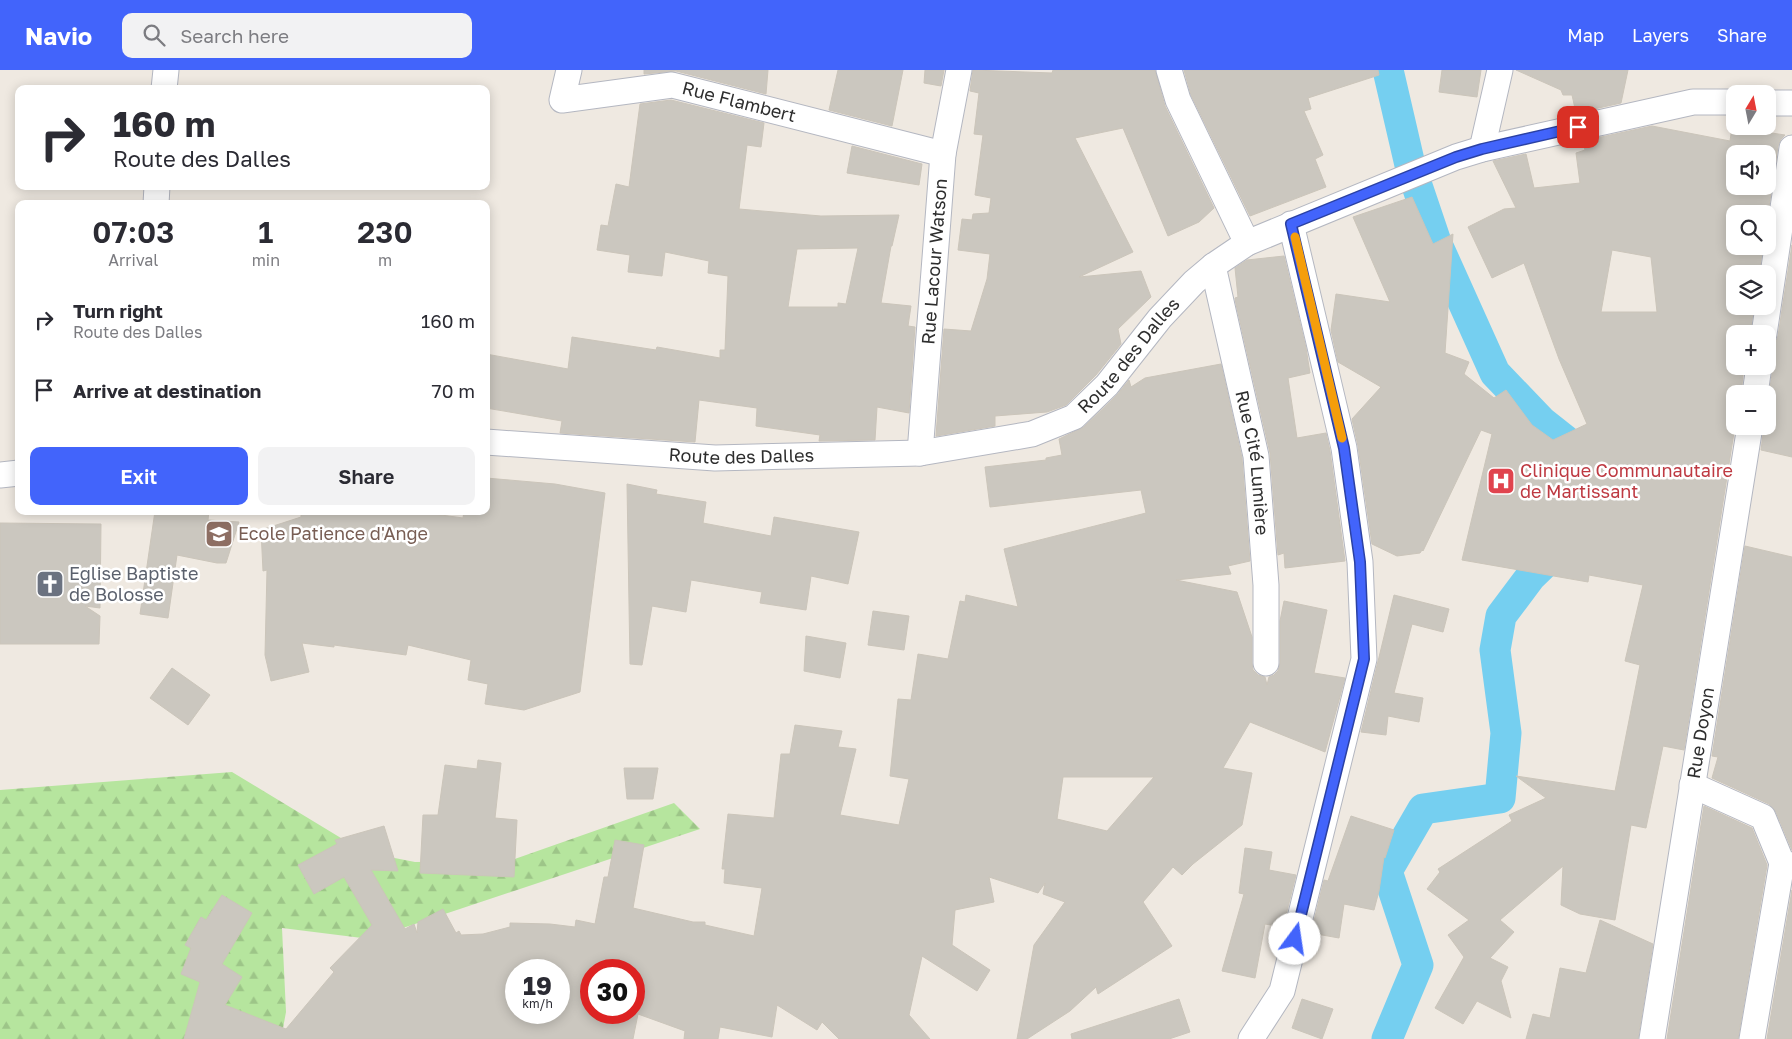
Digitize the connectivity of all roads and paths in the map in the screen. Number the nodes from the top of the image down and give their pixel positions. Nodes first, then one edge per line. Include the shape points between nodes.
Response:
1 (166, 70) edge
2 (569, 70) edge
3 (959, 70) edge
4 (1169, 70) edge
5 (1500, 70) edge
6 (164, 85) edge
7 (1726, 102) edge
8 (1776, 103) edge
9 (1792, 103) edge
10 (1792, 148) edge
11 (1482, 149) junction
12 (943, 154) junction
13 (1291, 224) junction
14 (1247, 243) junction
15 (1213, 266) junction
16 (1765, 325) edge
17 (1749, 435) edge
18 (490, 442) edge
19 (920, 453) junction
20 (15, 473) edge
21 (0, 475) edge
22 (1266, 663) dead end
23 (1692, 785) junction
24 (1787, 864) edge
25 (1251, 1039) edge
26 (1652, 1039) edge
27 (1752, 1039) edge

1 - 6 street
2 - 12 street, Rue Flambert via 562,100 672,84
3 - 12 street, Rue Lacour Watson
4 - 14 street via 1178,100
5 - 11 street
7 - 11 street, Route des Dalles via 1694,102
8 - 9 street
10 - 16 street
11 - 13 street, Route des Dalles
12 - 19 street, Rue Lacour Watson
13 - 14 street, Route des Dalles
13 - 25 street via 1344,448 1360,562 1364,659 1282,992
14 - 15 street, Route des Dalles
15 - 19 street, Route des Dalles via 1160,318 1107,384 1074,417 1032,434
15 - 22 street, Rue Cité Lumière via 1256,456 1266,585
17 - 23 street, Rue Doyon
18 - 19 street, Route des Dalles via 715,458
20 - 21 street
23 - 24 street via 1763,817
23 - 26 street, Rue Doyon
24 - 27 street

